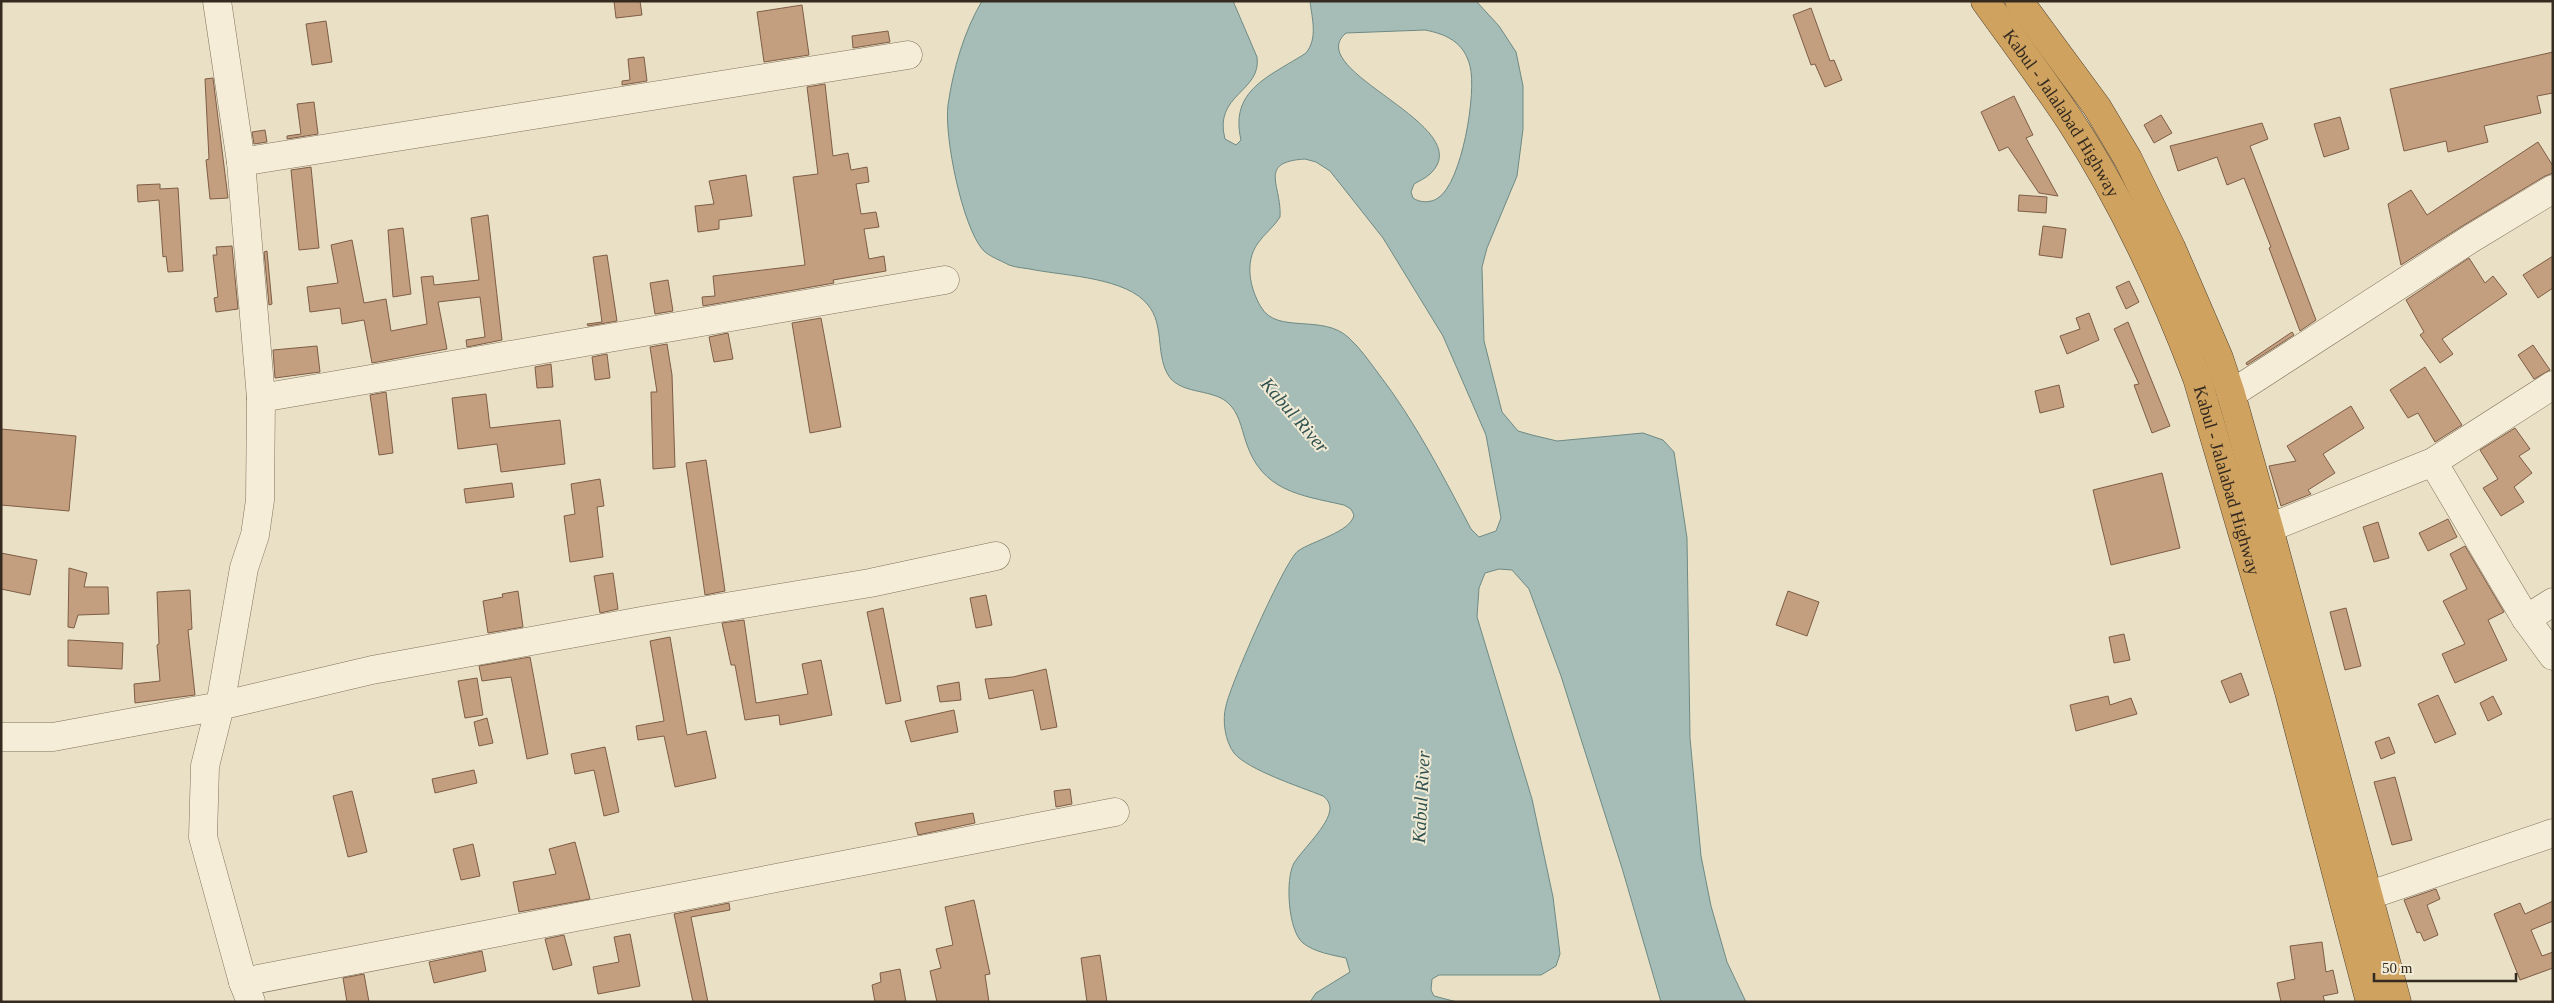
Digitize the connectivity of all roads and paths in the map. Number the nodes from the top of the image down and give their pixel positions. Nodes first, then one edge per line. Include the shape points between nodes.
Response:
1 (217, 1) edge
2 (1985, 1) edge
3 (2019, 1) edge
4 (908, 55) dead end
5 (2097, 107) junction
6 (2072, 124) junction
7 (241, 162) junction
8 (2553, 189) edge
9 (944, 280) dead end
10 (2553, 385) edge
11 (2231, 394) junction
12 (261, 398) junction
13 (2433, 462) junction
14 (2269, 528) junction
15 (996, 556) dead end
16 (2553, 602) edge
17 (2526, 619) junction
18 (2553, 656) edge
19 (220, 706) junction
20 (1, 737) edge
21 (1115, 812) dead end
22 (2553, 833) edge
23 (2367, 896) junction
24 (247, 992) edge
25 (2370, 1002) edge
26 (2397, 1002) edge

1 - 7 street
2 - 6 highway, Kabul - Jalalabad Highway
3 - 5 highway, Kabul - Jalalabad Highway
4 - 7 street
5 - 6 highway
5 - 11 highway, Kabul - Jalalabad Highway via 2128,160 2171,247
6 - 25 highway, Kabul - Jalalabad Highway via 2132,232 2197,378 2289,692
7 - 12 street
8 - 11 street
9 - 12 street
10 - 13 street
11 - 14 highway, Kabul - Jalalabad Highway
12 - 19 street via 260,500 255,534 244,568
13 - 14 street
13 - 17 street
14 - 23 highway, Kabul - Jalalabad Highway
15 - 19 street via 870,583 372,670
16 - 17 street
17 - 18 street
19 - 20 street via 53,737
19 - 24 street via 205,766 203,837
21 - 24 street
22 - 23 street
23 - 26 highway, Kabul - Jalalabad Highway

